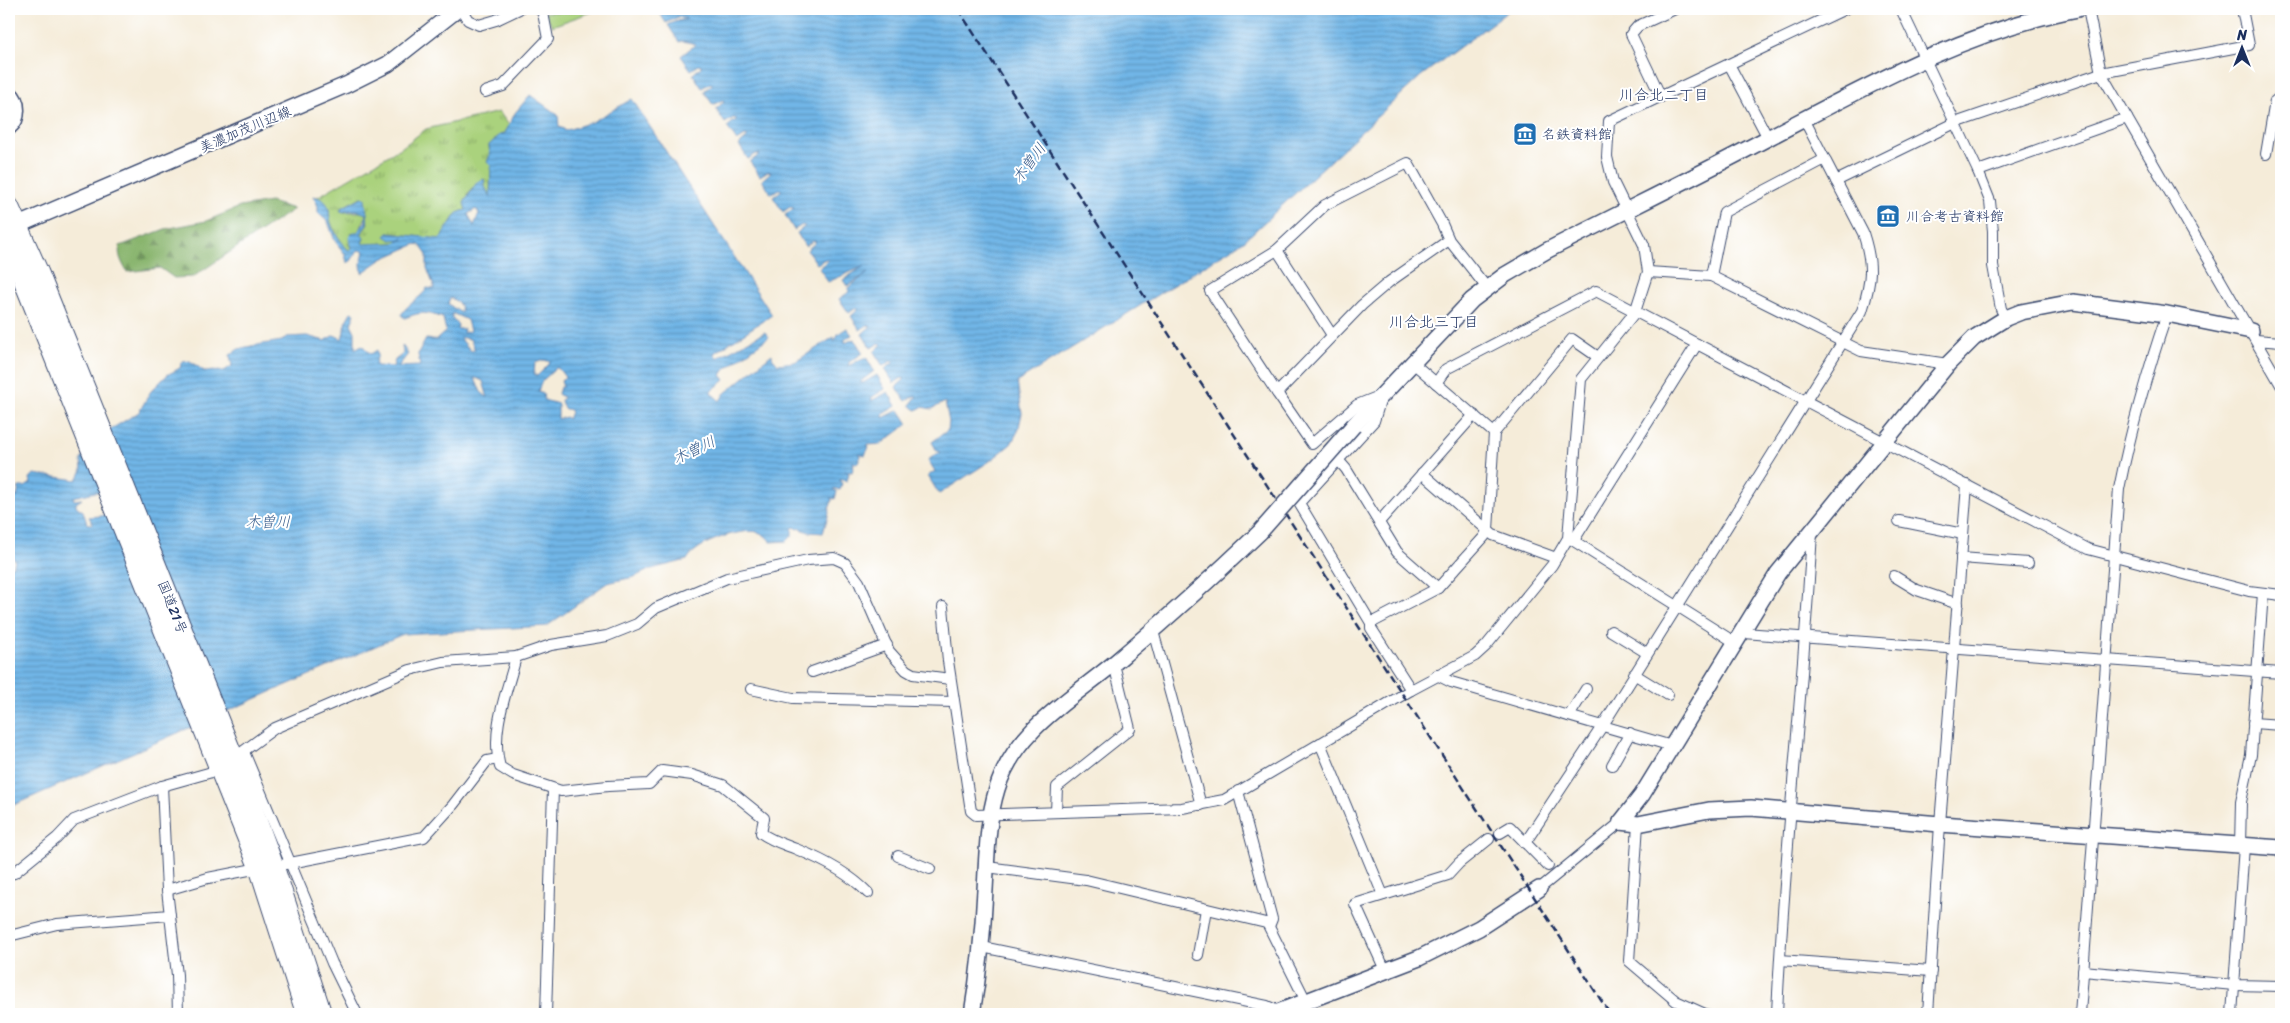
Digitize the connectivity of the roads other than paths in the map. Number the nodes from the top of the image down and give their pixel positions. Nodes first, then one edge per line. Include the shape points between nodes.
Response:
1 (460, 9) edge
2 (519, 9) edge
3 (540, 9) edge
4 (1675, 9) edge
5 (1845, 9) edge
6 (1901, 9) edge
7 (2078, 9) edge
8 (2088, 9) edge
9 (2242, 9) edge
10 (1924, 60) junction
11 (1729, 64) junction
12 (2101, 73) junction
13 (485, 92) dead end
14 (9, 93) edge
15 (1661, 96) junction
16 (2281, 96) edge
17 (2127, 118) junction
18 (1804, 119) junction
19 (1955, 123) junction
20 (9, 127) edge
21 (1768, 138) junction
22 (2266, 154) dead end
23 (1825, 158) junction
24 (1978, 171) junction
25 (1836, 181) junction
26 (9, 206) edge
27 (1627, 210) junction
28 (13, 227) edge
29 (1449, 240) junction
30 (9, 246) edge
31 (1277, 250) junction
32 (1648, 272) junction
33 (31, 276) junction
34 (1711, 276) junction
35 (1486, 288) junction
36 (1635, 312) junction
37 (2168, 314) junction
38 (2006, 318) junction
39 (1332, 335) junction
40 (2254, 336) junction
41 (1843, 342) junction
42 (2281, 342) edge
43 (1697, 344) junction
44 (1598, 357) junction
45 (1412, 363) junction
46 (1948, 364) junction
47 (1436, 383) junction
48 (2281, 385) edge
49 (1277, 393) junction
50 (1382, 395) junction
51 (1806, 401) junction
52 (1474, 415) junction
53 (1494, 433) junction
54 (1883, 443) junction
55 (1339, 461) junction
56 (1422, 473) junction
57 (1967, 485) junction
58 (1899, 521) dead end
59 (1379, 522) junction
60 (1812, 529) junction
61 (1488, 530) junction
62 (1963, 534) junction
63 (1571, 539) junction
64 (2114, 555) junction
65 (1556, 558) junction
66 (1961, 558) junction
67 (2028, 562) dead end
68 (1894, 576) dead end
69 (1438, 588) junction
70 (2263, 593) junction
71 (2281, 595) edge
72 (1958, 604) junction
73 (1676, 605) junction
74 (943, 607) dead end
75 (1371, 623) junction
76 (1611, 630) dead end
77 (1153, 631) junction
78 (1806, 637) junction
79 (1740, 638) junction
80 (887, 645) junction
81 (1954, 648) junction
82 (1647, 653) junction
83 (516, 657) junction
84 (2106, 660) junction
85 (1114, 664) junction
86 (2257, 671) junction
87 (812, 672) dead end
88 (2281, 673) edge
89 (1634, 674) junction
90 (1438, 675) junction
91 (950, 679) junction
92 (751, 689) dead end
93 (1586, 689) dead end
94 (1411, 690) junction
95 (1668, 695) dead end
96 (954, 702) junction
97 (1569, 716) junction
98 (2253, 722) junction
99 (2281, 725) edge
100 (1603, 726) junction
101 (1630, 733) junction
102 (1320, 742) junction
103 (1672, 746) junction
104 (227, 755) junction
105 (498, 759) junction
106 (1612, 765) dead end
107 (162, 786) junction
108 (553, 789) junction
109 (1238, 792) junction
110 (1201, 806) junction
111 (1056, 812) junction
112 (1792, 812) junction
113 (991, 815) junction
114 (1621, 822) junction
115 (1638, 824) junction
116 (1940, 824) junction
117 (1500, 833) dead end
118 (2093, 834) junction
119 (1489, 839) dead end
120 (1525, 843) junction
121 (2242, 845) junction
122 (2281, 848) edge
123 (898, 856) dead end
124 (274, 866) junction
125 (1548, 866) dead end
126 (987, 867) junction
127 (930, 869) dead end
128 (9, 874) edge
129 (167, 890) junction
130 (1539, 890) joint
131 (868, 893) dead end
132 (1383, 895) junction
133 (1206, 909) junction
134 (170, 915) junction
135 (1267, 923) junction
136 (9, 936) edge
137 (982, 947) junction
138 (1198, 955) dead end
139 (1780, 960) junction
140 (1385, 970) junction
141 (2083, 971) junction
142 (1931, 972) junction
143 (2234, 984) junction
144 (2281, 986) edge
145 (1306, 1001) junction
146 (1276, 1013) edge
147 (178, 1014) edge
148 (306, 1014) edge
149 (322, 1014) edge
150 (357, 1014) edge
151 (546, 1014) edge
152 (972, 1014) edge
153 (1705, 1014) edge
154 (1777, 1014) edge
155 (1928, 1014) edge
156 (2080, 1014) edge
157 (2232, 1014) edge

1 - 2 street via 468,20 479,25
1 - 28 street, 美濃加茂川辺線 via 388,64 346,85
3 - 13 street via 548,39 503,86
4 - 15 street via 1638,26 1631,34
5 - 11 street
6 - 10 street
7 - 10 street via 2044,15 1994,31
8 - 12 street
9 - 12 street via 2249,45
10 - 18 street
10 - 19 street
11 - 15 street
11 - 21 street
12 - 17 street
12 - 19 street
14 - 20 street via 17,111 14,124
15 - 27 street via 1609,121 1607,157 1613,182
16 - 22 street via 2275,101
17 - 24 street
17 - 40 street
18 - 21 street
18 - 23 street
19 - 24 street
19 - 25 street
21 - 27 street
23 - 25 street
23 - 34 street via 1724,212
24 - 38 street via 1990,201 1994,231 1992,266
25 - 41 street via 1863,233 1872,268 1862,311
26 - 28 highway, 国道21号
27 - 32 street via 1644,245
27 - 35 street via 1546,251
28 - 33 highway, 国道21号
29 - 31 street via 1408,164 1325,205
29 - 35 street
29 - 39 street via 1389,282
30 - 33 highway, 国道21号
31 - 39 street
31 - 49 street via 1210,291
32 - 34 street
32 - 36 street
33 - 104 highway, 国道21号
34 - 41 street
35 - 45 street via 1454,316
36 - 43 street
36 - 44 street
36 - 47 street via 1596,291 1446,370
37 - 38 street via 2073,302
37 - 40 street
37 - 64 street via 2146,373 2129,438 2119,489
38 - 46 street via 1974,338
39 - 49 street
40 - 42 street
40 - 48 street
41 - 46 street via 1861,351
41 - 51 street
43 - 51 street
43 - 63 street
44 - 53 street via 1572,340
44 - 63 street via 1581,379
45 - 47 street
45 - 50 street
46 - 54 street
47 - 52 street
49 - 50 street via 1312,444 1357,405
50 - 55 street via 1374,422
50 - 77 street, bridge via 1260,532
51 - 54 street
51 - 73 street
52 - 53 street
52 - 56 street
53 - 61 street
54 - 57 street
54 - 60 street
55 - 59 street
55 - 75 street via 1299,504
56 - 59 street
56 - 61 street
57 - 62 street
57 - 64 street via 2088,549
58 - 62 street
59 - 69 street via 1397,552
60 - 78 street
60 - 79 street via 1778,573
61 - 65 street via 1493,535
61 - 69 street
62 - 66 street
63 - 65 street
63 - 73 street
64 - 70 street
64 - 84 street
65 - 90 street via 1486,646 1475,656
66 - 67 street
66 - 72 street
68 - 72 street via 1917,590
69 - 75 street
70 - 71 street
70 - 86 street
72 - 81 street
73 - 79 street
73 - 82 street
74 - 91 street
75 - 94 street
76 - 82 street
77 - 85 street
77 - 110 street
78 - 79 street
78 - 81 street
78 - 112 street
79 - 103 street
80 - 83 street via 859,582 845,563 834,558 808,560 727,578 656,608 638,624 607,636 551,645
80 - 87 street
80 - 91 street via 896,662 906,670
81 - 84 street
81 - 116 street
82 - 89 street
83 - 104 street via 443,662 410,670 275,728
83 - 105 street via 498,729
84 - 86 street
84 - 118 street
85 - 111 street via 1130,729 1057,787
85 - 113 street via 1044,719 1020,744 997,788
86 - 88 street
86 - 98 street
89 - 95 street
89 - 100 street
90 - 94 street
90 - 97 street via 1451,682
91 - 96 street
92 - 96 street via 793,698
93 - 97 street
94 - 102 street
96 - 113 street via 971,811 976,815
97 - 100 street
98 - 99 street
98 - 121 street via 2251,755 2241,802
100 - 101 street
100 - 120 street
101 - 103 street
101 - 106 street
102 - 109 street
102 - 132 street
103 - 114 street
104 - 107 street
104 - 124 highway, 国道21号
104 - 124 street
105 - 108 street via 500,767 513,775
105 - 124 street via 487,761 424,837
107 - 128 street via 74,820 57,838
107 - 129 street
108 - 131 street via 649,784 662,771 723,785 764,818 760,833 855,879
108 - 151 street
109 - 110 street via 1224,800
109 - 135 street via 1272,918 1270,924
110 - 111 street
111 - 113 street
112 - 115 street via 1750,808 1709,810
112 - 116 street
112 - 139 street
113 - 126 street
114 - 115 street
114 - 130 street
115 - 153 street via 1629,961 1676,1001
116 - 118 street
116 - 142 street
117 - 120 street via 1510,827
118 - 121 street
118 - 141 street
119 - 132 street via 1448,875
120 - 125 street
121 - 122 street
121 - 143 street
123 - 127 street
124 - 129 street via 208,878
124 - 148 highway, 国道21号
124 - 149 highway, 国道21号
124 - 150 street via 332,963
126 - 133 street via 1086,880
126 - 137 street
129 - 134 street
130 - 140 street via 1479,928 1419,958
132 - 140 street via 1355,904
133 - 135 street
133 - 138 street
134 - 136 street via 57,924
134 - 147 street
135 - 145 street
137 - 146 street via 1267,1006
137 - 152 street
139 - 142 street
139 - 154 street
140 - 145 street
141 - 143 street
141 - 156 street
142 - 155 street
143 - 144 street
143 - 157 street
145 - 146 street

